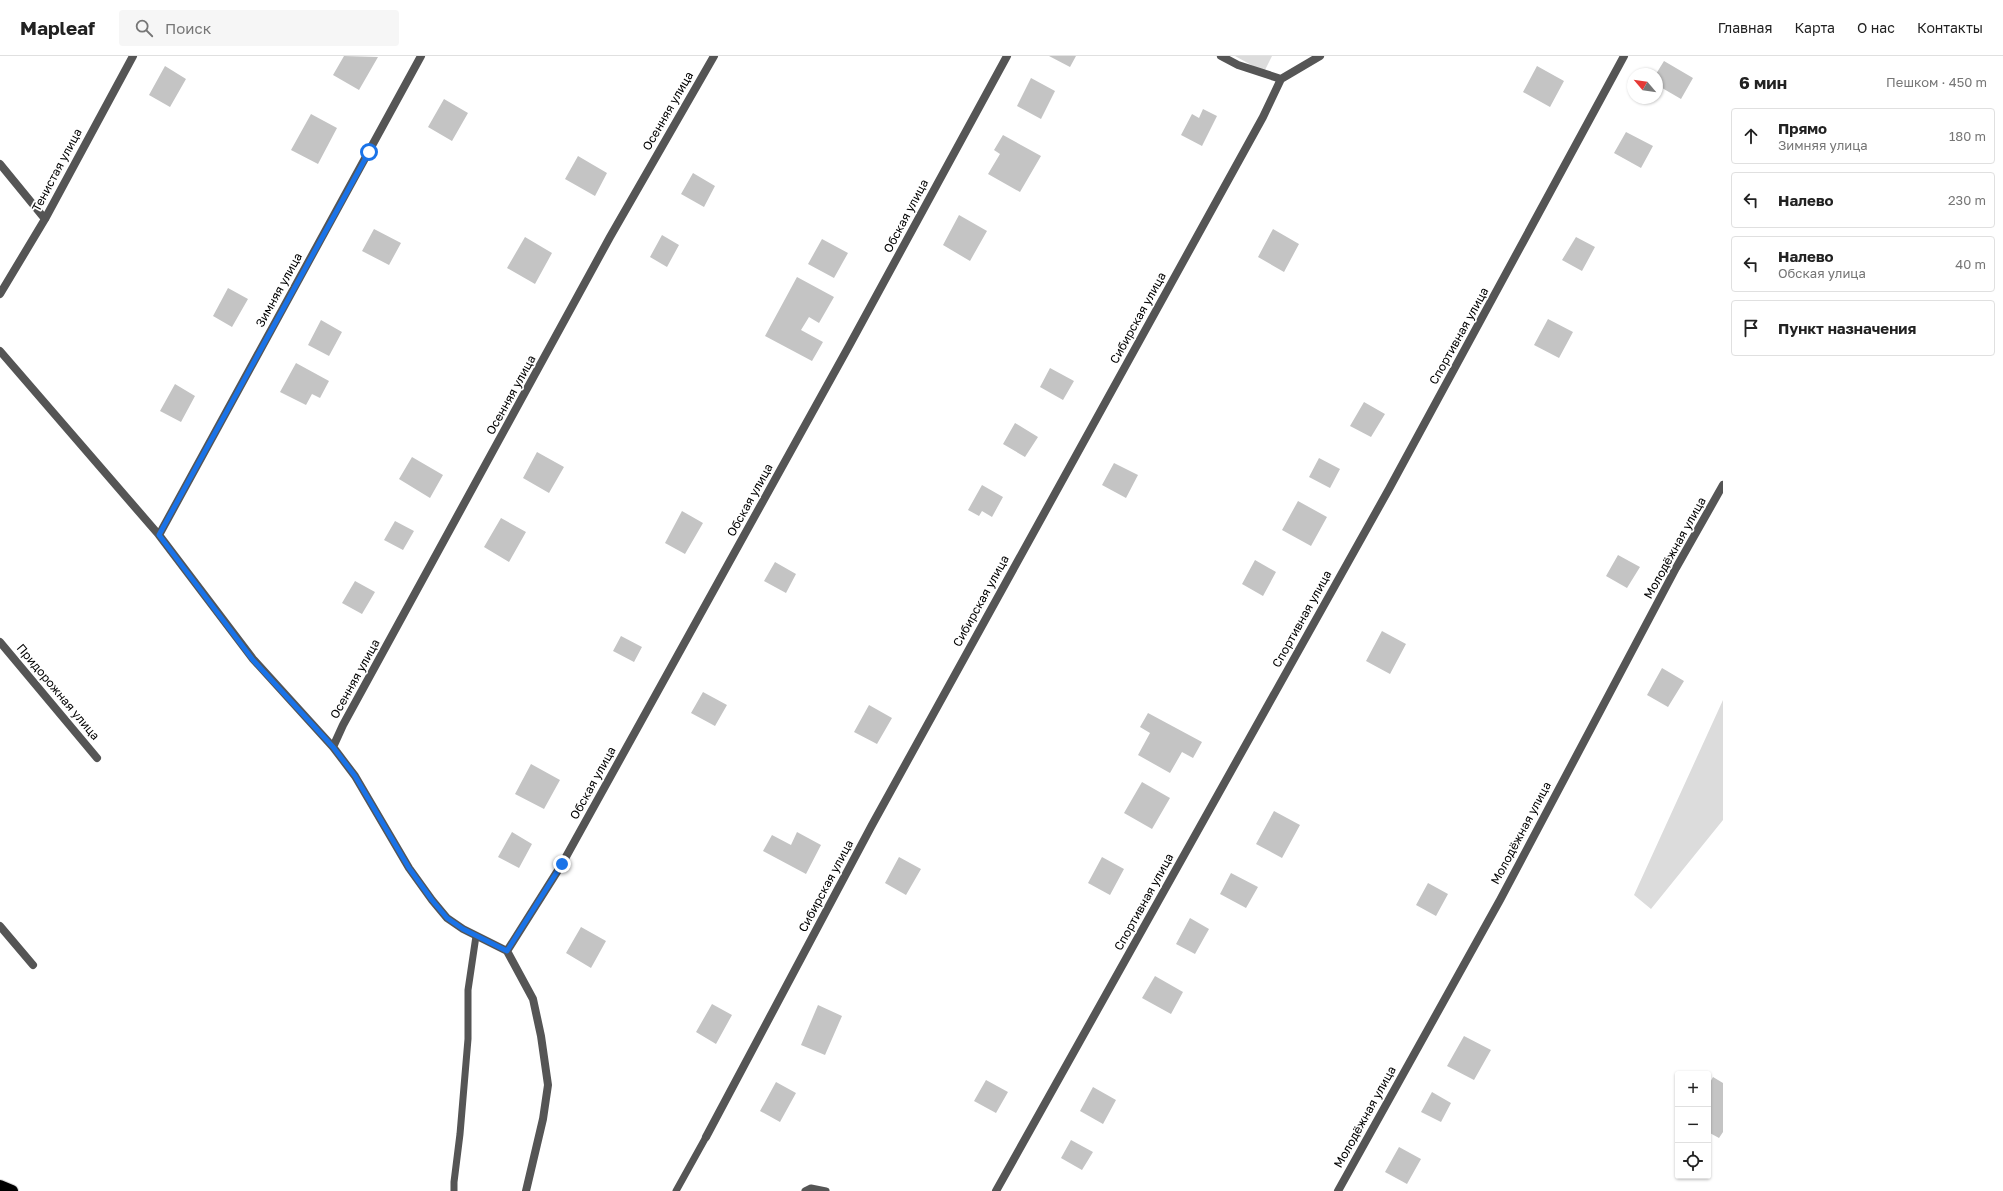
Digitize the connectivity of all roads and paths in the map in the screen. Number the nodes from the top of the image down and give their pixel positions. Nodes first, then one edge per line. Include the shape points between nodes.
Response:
1 (133, 56) edge
2 (421, 56) edge
3 (714, 56) edge
4 (1007, 56) edge
5 (1221, 56) edge
6 (1320, 56) edge
7 (1624, 56) edge
8 (1281, 79) junction
9 (0, 164) edge
10 (45, 219) junction
11 (0, 294) edge
12 (0, 351) edge
13 (1723, 485) edge
14 (159, 535) junction
15 (0, 642) edge
16 (333, 747) junction
17 (97, 758) dead end
18 (0, 926) edge
19 (476, 936) junction
20 (507, 951) junction
21 (33, 965) dead end
22 (706, 1137) joint
23 (0, 1186) edge
24 (12, 1191) edge
25 (454, 1191) edge
26 (526, 1191) edge
27 (676, 1191) edge
28 (804, 1191) edge
29 (826, 1191) edge
30 (996, 1191) edge
31 (1338, 1191) edge

1 - 10 street, Тенистая улица
2 - 14 street, Зимняя улица
3 - 16 street, Осенняя улица via 610,237
4 - 20 street, Обская улица via 850,346 562,864
5 - 8 street via 1238,65
6 - 8 street
7 - 30 street, Спортивная улица via 1389,489
8 - 22 street, Сибирская улица via 880,812
9 - 10 street
10 - 11 street, Тенистая улица
12 - 14 street
13 - 31 street, Молодёжная улица via 1676,568 1500,900
14 - 16 street via 253,660
15 - 17 street, Придорожная улица
16 - 19 street via 355,776 409,868 432,900 447,918
18 - 21 street
19 - 20 street
19 - 25 lane via 468,990 468,1039
20 - 26 street via 533,999 542,1036 548,1085 543,1119
22 - 27 lane
23 - 24 highway
28 - 29 lane via 811,1188

